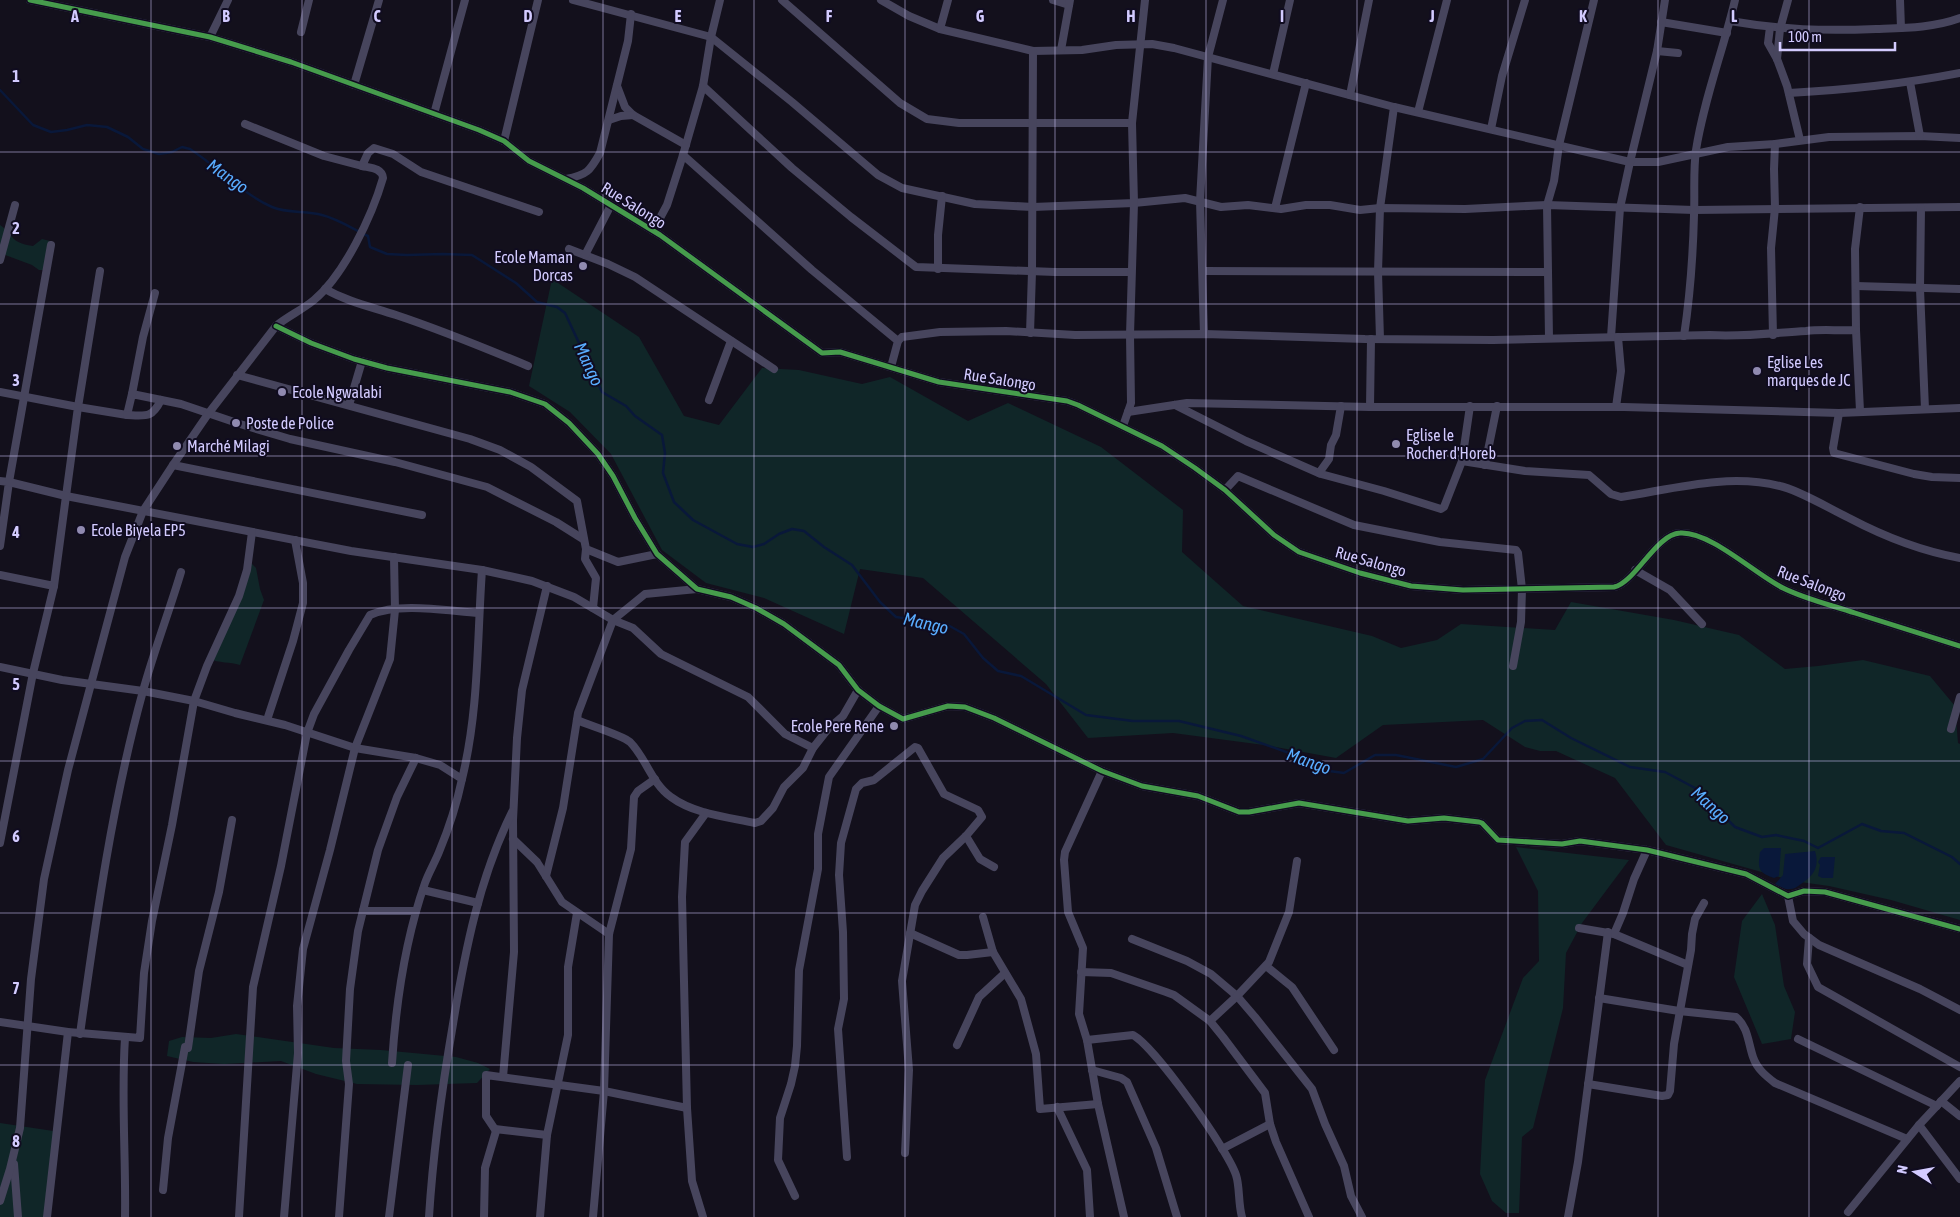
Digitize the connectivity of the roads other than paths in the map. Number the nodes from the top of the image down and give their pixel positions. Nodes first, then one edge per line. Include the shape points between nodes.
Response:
1 (30, 0) edge
2 (228, 0) edge
3 (310, 0) edge
4 (379, 0) edge
5 (465, 0) edge
6 (538, 0) edge
7 (573, 0) edge
8 (720, 0) edge
9 (782, 0) edge
10 (881, 0) edge
11 (948, 0) edge
12 (1053, 0) edge
13 (1145, 0) edge
14 (1223, 0) edge
15 (1290, 0) edge
16 (1369, 0) edge
17 (1447, 0) edge
18 (1525, 0) edge
19 (1594, 0) edge
20 (1665, 0) edge
21 (1735, 0) edge
22 (1788, 0) edge
23 (1900, 0) edge
24 (1070, 3) edge
25 (631, 14) junction
26 (1960, 18) edge
27 (1730, 21) junction
28 (1661, 22) junction
29 (1770, 27) junction
30 (1901, 28) junction
31 (940, 29) junction
32 (1780, 29) junction
33 (301, 32) dead end
34 (1727, 34) junction
35 (210, 37) junction
36 (711, 37) junction
37 (1140, 45) junction
38 (1061, 50) junction
39 (1033, 51) junction
40 (1657, 51) junction
41 (1678, 53) dead end
42 (1208, 57) junction
43 (1777, 59) junction
44 (1960, 73) edge
45 (1273, 74) junction
46 (1910, 82) junction
47 (1306, 83) junction
48 (354, 84) junction
49 (617, 86) junction
50 (703, 86) junction
51 (1789, 93) junction
52 (1350, 95) junction
53 (1394, 107) junction
54 (1418, 112) junction
55 (434, 114) junction
56 (633, 115) junction
57 (608, 120) junction
58 (1132, 123) junction
59 (245, 124) dead end
60 (1031, 124) junction
61 (1491, 129) junction
62 (1920, 136) junction
63 (1960, 138) edge
64 (1800, 140) junction
65 (504, 141) junction
66 (1775, 144) junction
67 (686, 145) junction
68 (1559, 145) junction
69 (1696, 153) junction
70 (683, 155) junction
71 (1630, 162) junction
72 (362, 166) junction
73 (566, 179) junction
74 (942, 196) junction
75 (1200, 201) junction
76 (1134, 203) junction
77 (15, 204) dead end
78 (611, 205) junction
79 (1547, 205) junction
80 (1033, 207) junction
81 (1860, 207) junction
82 (1275, 208) junction
83 (1380, 208) junction
84 (1620, 208) junction
85 (1775, 208) junction
86 (1921, 208) junction
87 (1960, 208) edge
88 (1694, 210) junction
89 (539, 212) dead end
90 (654, 231) junction
91 (50, 245) dead end
92 (568, 249) dead end
93 (585, 255) junction
94 (0, 260) edge
95 (938, 269) junction
96 (100, 271) dead end
97 (1202, 271) junction
98 (1032, 272) junction
99 (1131, 272) junction
100 (1378, 272) junction
101 (1548, 272) junction
102 (1856, 286) junction
103 (325, 289) junction
104 (1920, 289) junction
105 (1960, 290) edge
106 (155, 293) dead end
107 (276, 326) junction
108 (1856, 330) junction
109 (1030, 333) junction
110 (1204, 334) junction
111 (1773, 334) junction
112 (1130, 335) junction
113 (1684, 336) junction
114 (1615, 337) junction
115 (1549, 338) junction
116 (1371, 339) junction
117 (1380, 339) junction
118 (731, 341) junction
119 (898, 341) junction
120 (362, 361) junction
121 (528, 366) dead end
122 (891, 367) junction
123 (774, 369) dead end
124 (237, 375) junction
125 (0, 392) edge
126 (132, 394) junction
127 (23, 396) junction
128 (161, 400) junction
129 (709, 400) dead end
130 (349, 405) junction
131 (1175, 405) junction
132 (1341, 406) junction
133 (1470, 406) junction
134 (1497, 406) junction
135 (1616, 406) junction
136 (78, 407) junction
137 (1370, 407) junction
138 (1960, 408) edge
139 (1924, 409) junction
140 (1860, 411) junction
141 (1128, 412) junction
142 (1839, 413) junction
143 (208, 414) junction
144 (127, 415) junction
145 (1123, 426) junction
146 (1462, 461) junction
147 (173, 465) junction
148 (1485, 465) junction
149 (1319, 473) junction
150 (1960, 478) edge
151 (0, 481) edge
152 (9, 482) junction
153 (1225, 490) junction
154 (66, 496) junction
155 (143, 511) junction
156 (422, 515) dead end
157 (252, 532) junction
158 (583, 539) junction
159 (295, 540) junction
160 (0, 546) edge
161 (586, 549) junction
162 (657, 554) junction
163 (394, 557) junction
164 (1960, 558) edge
165 (482, 570) junction
166 (1634, 570) junction
167 (181, 572) dead end
168 (0, 576) edge
169 (54, 586) junction
170 (547, 586) junction
171 (697, 589) junction
172 (1522, 589) junction
173 (593, 608) junction
174 (396, 610) junction
175 (479, 613) junction
176 (613, 620) junction
177 (1702, 624) dead end
178 (1960, 646) edge
179 (1513, 666) dead end
180 (0, 667) edge
181 (33, 673) junction
182 (91, 684) junction
183 (858, 690) junction
184 (143, 691) junction
185 (1960, 697) edge
186 (194, 701) junction
187 (879, 706) junction
188 (267, 720) junction
189 (577, 720) junction
190 (1951, 729) dead end
191 (307, 732) junction
192 (355, 748) junction
193 (813, 748) junction
194 (416, 758) junction
195 (1102, 772) junction
196 (462, 779) junction
197 (655, 779) junction
198 (514, 810) junction
199 (706, 813) junction
200 (232, 820) dead end
201 (966, 836) junction
202 (513, 839) junction
203 (0, 843) edge
204 (1647, 850) junction
205 (1297, 861) dead end
206 (994, 867) dead end
207 (546, 876) junction
208 (423, 890) junction
209 (1788, 896) junction
210 (478, 903) junction
211 (1704, 903) dead end
212 (363, 911) junction
213 (416, 911) junction
214 (577, 912) junction
215 (983, 917) dead end
216 (1579, 928) dead end
217 (1960, 929) edge
218 (910, 933) junction
219 (1611, 933) junction
220 (609, 934) junction
221 (1809, 938) junction
222 (1132, 940) dead end
223 (993, 952) junction
224 (1688, 965) junction
225 (1266, 966) junction
226 (1081, 972) junction
227 (1005, 973) junction
228 (1237, 996) junction
229 (1599, 998) junction
230 (1960, 1010) edge
231 (1678, 1011) junction
232 (1210, 1021) junction
233 (0, 1022) edge
234 (27, 1026) junction
235 (68, 1032) junction
236 (80, 1034) junction
237 (125, 1038) junction
238 (1798, 1039) dead end
239 (1086, 1040) junction
240 (957, 1045) dead end
241 (1334, 1050) dead end
242 (392, 1063) dead end
243 (408, 1065) dead end
244 (1960, 1067) edge
245 (1092, 1070) junction
246 (502, 1077) junction
247 (1960, 1081) edge
248 (1588, 1084) junction
249 (557, 1086) junction
250 (604, 1091) junction
251 (1939, 1103) junction
252 (1098, 1104) junction
253 (1057, 1107) junction
254 (687, 1108) junction
255 (1960, 1116) edge
256 (1270, 1124) junction
257 (1919, 1125) junction
258 (495, 1128) junction
259 (547, 1135) junction
260 (1907, 1139) junction
261 (1222, 1149) junction
262 (905, 1153) dead end
263 (13, 1154) junction
264 (847, 1158) dead end
265 (1960, 1179) edge
266 (163, 1190) dead end
267 (795, 1196) dead end
268 (0, 1201) edge
269 (1848, 1212) dead end
270 (18, 1217) edge
271 (47, 1217) edge
272 (125, 1217) edge
273 (239, 1217) edge
274 (284, 1217) edge
275 (339, 1217) edge
276 (389, 1217) edge
277 (429, 1217) edge
278 (484, 1217) edge
279 (540, 1217) edge
280 (593, 1217) edge
281 (703, 1217) edge
282 (1090, 1217) edge
283 (1124, 1217) edge
284 (1178, 1217) edge
285 (1242, 1217) edge
286 (1309, 1217) edge
287 (1362, 1217) edge
288 (1568, 1217) edge

1 - 35 street, Rue Salongo
2 - 35 street
3 - 33 street
4 - 48 street
5 - 55 street
6 - 65 street
7 - 25 street
8 - 36 street
9 - 60 street via 913,112 944,122
10 - 31 street
11 - 31 street
12 - 24 street
13 - 37 street
14 - 42 street
15 - 45 street
16 - 52 street
17 - 54 street
18 - 61 street via 1502,76
19 - 68 street
20 - 28 street
21 - 27 street
22 - 32 street
23 - 30 street
24 - 38 street
25 - 36 street
25 - 49 street
26 - 30 street
27 - 29 street
27 - 34 street
28 - 34 street
28 - 40 street
29 - 32 street
29 - 43 street via 1768,43
30 - 32 street via 1835,32
31 - 39 street
32 - 43 street
34 - 69 street via 1704,109
35 - 48 street, Rue Salongo
36 - 50 street
36 - 74 street via 878,175 902,188
37 - 38 street
37 - 42 street via 1152,44
37 - 58 street
38 - 39 street
39 - 60 street
40 - 41 street
40 - 71 street
42 - 45 street
42 - 75 street
43 - 51 street
44 - 46 street
45 - 47 street
46 - 51 street
46 - 62 street
47 - 52 street
47 - 82 street
48 - 55 street, Rue Salongo
49 - 56 street via 625,107
49 - 57 street
50 - 67 street
50 - 95 street via 792,168 910,265
51 - 64 street
52 - 53 street
53 - 54 street
53 - 83 street
54 - 61 street
55 - 65 street, Rue Salongo
56 - 57 street
56 - 67 street
57 - 73 street via 600,153 590,170
58 - 60 street
58 - 76 street
59 - 72 street via 324,156
60 - 80 street
61 - 68 street
62 - 63 street
62 - 64 street
64 - 66 street
65 - 73 street, Rue Salongo via 529,161
66 - 69 street
66 - 85 street
67 - 70 street
68 - 71 street
68 - 79 street
69 - 71 street via 1658,162
69 - 88 street
70 - 90 street via 667,205
70 - 119 street via 812,270
71 - 84 street
72 - 89 street via 368,152 374,148 393,154 421,172
72 - 103 street via 380,171 383,178 358,242
73 - 78 street, Rue Salongo
74 - 80 street via 979,204
74 - 95 street
75 - 76 street via 1185,198
75 - 82 street via 1221,207
75 - 97 street
76 - 80 street
76 - 99 street
77 - 94 street
78 - 90 street, Rue Salongo
78 - 93 street
79 - 83 street via 1465,209
79 - 84 street
79 - 101 street
80 - 98 street
81 - 85 street
81 - 86 street
81 - 102 street via 1855,249
82 - 83 street via 1330,205 1360,210
83 - 100 street
84 - 88 street
84 - 114 street
85 - 88 street
85 - 111 street via 1771,248
86 - 87 street
86 - 104 street
88 - 113 street
90 - 122 street, Rue Salongo via 817,350 828,354 840,352
91 - 127 street
92 - 93 street
93 - 118 street via 635,276
95 - 98 street
96 - 136 street
97 - 100 street
97 - 110 street
98 - 99 street
98 - 109 street
99 - 112 street
100 - 101 street
100 - 117 street
101 - 115 street
102 - 104 street
102 - 108 street
103 - 107 street
103 - 121 street via 356,304 467,340
104 - 105 street
104 - 139 street
106 - 126 street
107 - 120 street
107 - 124 street
108 - 111 street
108 - 140 street
109 - 112 street
109 - 119 street via 940,332 902,337
110 - 112 street
110 - 116 street
111 - 113 street
112 - 141 street via 1131,403
113 - 114 street
114 - 115 street
114 - 135 street via 1621,371
115 - 117 street
116 - 117 street
116 - 137 street
118 - 123 street
118 - 129 street
119 - 122 street
120 - 130 street
120 - 162 street via 510,392 545,404 598,454
122 - 145 street, Rue Salongo via 939,382 1067,401
124 - 130 street
124 - 143 street
125 - 127 street
126 - 128 street
126 - 144 street
127 - 136 street
127 - 152 street
128 - 143 street
128 - 144 street via 153,413 147,416
130 - 158 street via 470,439 500,450 531,467 577,501
131 - 132 street
131 - 141 street
131 - 149 street
132 - 137 street
132 - 149 street via 1329,459
133 - 134 street
133 - 137 street
133 - 146 street
134 - 135 street
134 - 148 street
135 - 142 street
136 - 144 street
136 - 154 street
138 - 139 street
139 - 140 street
140 - 142 street
141 - 145 street
142 - 150 street via 1834,453 1914,474
143 - 147 street
143 - 158 street via 487,487
145 - 153 street, Rue Salongo via 1162,446
146 - 148 street
146 - 149 street via 1441,509
147 - 155 street
147 - 156 street
148 - 164 street via 1589,475 1611,494 1621,498 1707,482 1742,480 1781,486 1898,541
151 - 152 street
152 - 154 street
152 - 160 street
153 - 172 street, Rue Salongo via 1274,535 1299,552 1351,570 1411,586 1463,590
153 - 172 street via 1238,476 1358,526 1440,542 1516,550
154 - 155 street
154 - 169 street
155 - 157 street
155 - 182 street via 125,557
157 - 159 street
157 - 186 street via 247,570 239,596
158 - 161 street
159 - 163 street
159 - 188 street via 303,583 303,603 294,641
161 - 162 street via 618,562
161 - 173 street via 585,559 596,578
162 - 171 street
163 - 165 street
163 - 174 street
165 - 170 street
165 - 175 street
166 - 172 street, Rue Salongo via 1619,586
166 - 177 street via 1670,590
166 - 178 street, Rue Salongo via 1669,536 1679,533 1699,536 1784,588
167 - 184 street
168 - 169 street
169 - 181 street
170 - 173 street
170 - 198 street via 522,690 515,757
171 - 176 street via 645,594
171 - 183 street via 731,597 784,624 839,665
172 - 179 street via 1521,622
173 - 176 street
174 - 175 street
174 - 191 street via 376,613 366,620
174 - 192 street via 389,666
175 - 196 street via 476,700
176 - 189 street
176 - 193 street via 633,628 661,654 748,696 785,734
180 - 181 street
181 - 182 street
181 - 203 street
182 - 184 street
182 - 234 street via 44,879
183 - 187 street
183 - 193 street via 843,716
184 - 186 street
184 - 236 street via 100,885
185 - 190 street
186 - 188 street
186 - 237 street via 152,921 144,973 140,1038
187 - 195 street via 903,719 948,706 965,707
187 - 267 street via 829,777 818,834 818,869 800,965 795,1066 780,1118 778,1160
188 - 191 street
189 - 197 street via 628,741
189 - 207 street via 563,808
191 - 192 street
191 - 273 street via 253,987
192 - 194 street
192 - 274 street via 302,953 296,1006 298,1054
193 - 199 street via 803,768 784,787 773,808 759,823
194 - 196 street via 440,765
194 - 212 street via 397,797 378,850
195 - 204 street via 1142,786 1198,796 1239,812 1303,803 1408,821 1444,818 1479,822 1498,840 1562,844 1580,841
195 - 226 street via 1064,856 1067,903 1083,948
196 - 208 street via 447,832
197 - 199 street via 672,798
197 - 220 street via 634,797 630,849
198 - 202 street
198 - 210 street via 500,836
199 - 254 street via 684,846 682,896
200 - 266 street via 219,892 199,971 168,1138
201 - 206 street via 980,860
201 - 218 street via 943,858 922,891 915,905
201 - 264 street via 982,815 944,794 918,748 856,789 841,843 838,875 844,999 838,1029
202 - 207 street via 535,859
202 - 246 street via 514,952
204 - 209 street via 1746,874
204 - 219 street
205 - 225 street via 1289,912
207 - 214 street via 562,902
208 - 210 street
208 - 213 street
209 - 217 street via 1825,892
209 - 221 street via 1794,921
210 - 277 street via 464,960 445,1071
211 - 224 street via 1695,919
212 - 213 street
212 - 275 street via 350,989 346,1061 349,1084
213 - 242 street via 394,1027
214 - 220 street
214 - 249 street via 568,967 568,1035
215 - 223 street
216 - 219 street
218 - 223 street via 967,956
218 - 262 street via 902,984 909,1070
219 - 224 street
219 - 229 street
220 - 250 street
221 - 230 street
221 - 244 street via 1807,964 1818,987
222 - 228 street via 1187,961 1211,974
223 - 227 street
224 - 231 street
225 - 228 street
225 - 241 street via 1292,987
226 - 232 street via 1111,973 1171,994
226 - 239 street via 1078,1008
227 - 240 street via 979,997
227 - 253 street via 1021,998 1035,1050 1039,1106 1043,1109
228 - 232 street
228 - 287 street via 1312,1090 1344,1166 1351,1196
229 - 231 street
229 - 248 street
231 - 248 street via 1668,1095
231 - 260 street via 1736,1017 1746,1032 1759,1069 1776,1083
232 - 256 street via 1265,1094
233 - 234 street
234 - 235 street
234 - 263 street via 21,1112
235 - 236 street
235 - 271 street
236 - 237 street
237 - 272 street
238 - 251 street
239 - 245 street
239 - 261 street via 1127,1034 1139,1038 1160,1060
243 - 276 street
245 - 252 street
245 - 284 street via 1127,1082 1156,1148
246 - 249 street
246 - 258 street via 486,1075 486,1116
247 - 251 street
248 - 288 street
249 - 250 street
249 - 259 street
250 - 254 street
250 - 280 street
251 - 255 street
251 - 257 street
252 - 253 street
252 - 283 street
253 - 282 street via 1087,1170
254 - 281 street via 692,1181
256 - 261 street
256 - 286 street
257 - 260 street
257 - 265 street
258 - 259 street
258 - 278 street via 486,1168
259 - 279 street
260 - 269 street
261 - 285 street via 1236,1175
263 - 268 street
263 - 270 street

